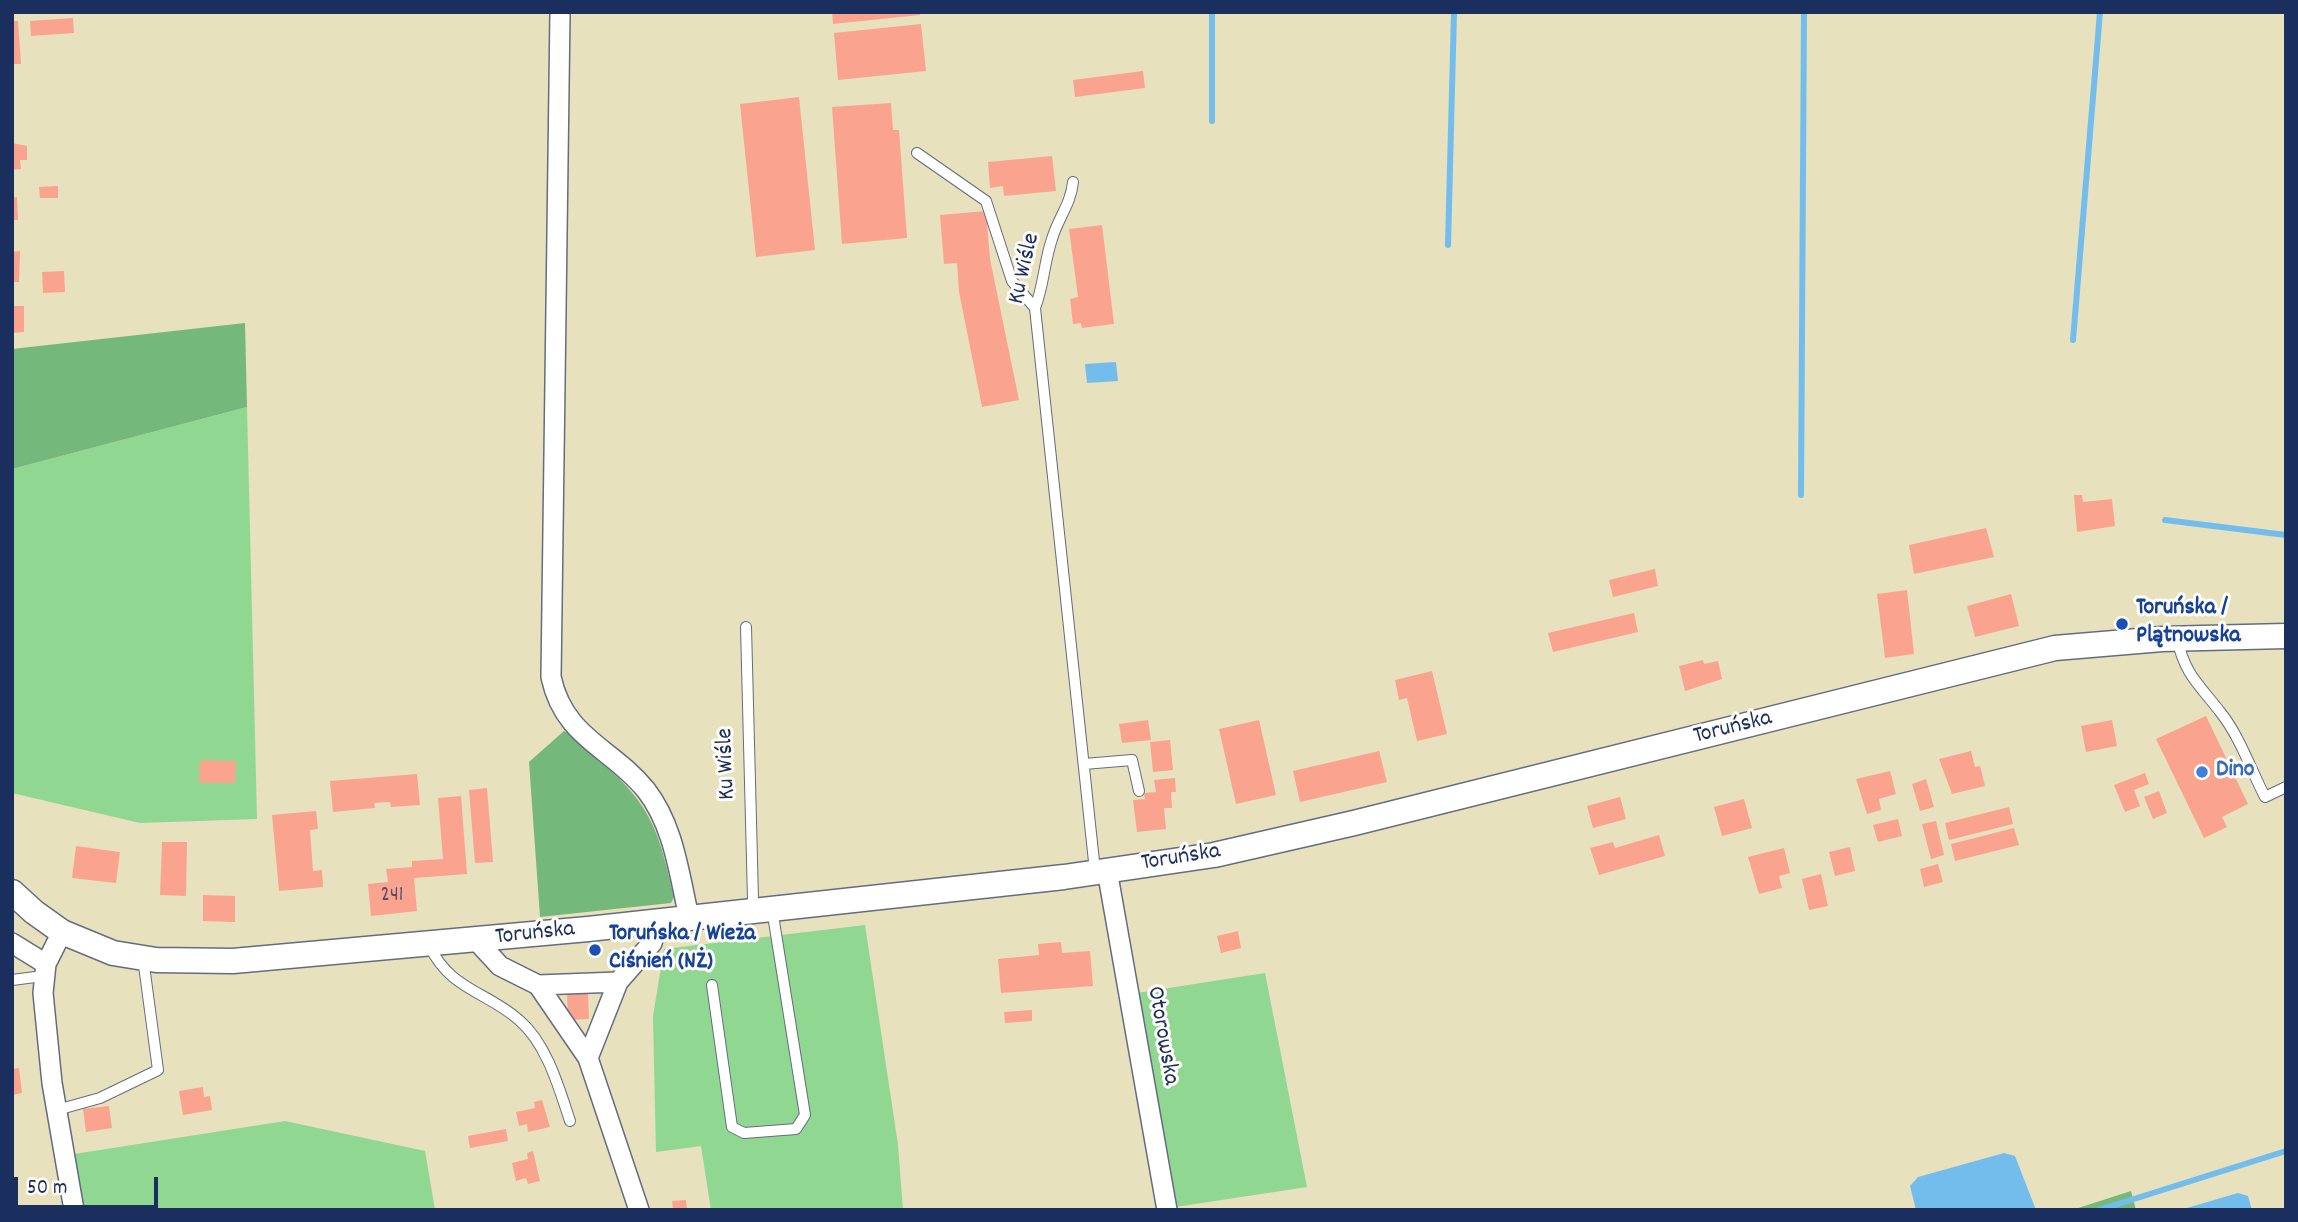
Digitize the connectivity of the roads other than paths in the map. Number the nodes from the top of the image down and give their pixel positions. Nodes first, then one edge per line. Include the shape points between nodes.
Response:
1 (559, 12) edge
2 (917, 153) dead end
3 (1073, 182) dead end
4 (1035, 308) junction
5 (746, 627) dead end
6 (2286, 636) edge
7 (2176, 638) junction
8 (1084, 764) junction
9 (2286, 787) edge
10 (1139, 791) dead end
11 (1101, 871) junction
12 (12, 892) edge
13 (763, 904) junction
14 (689, 917) junction
15 (658, 921) junction
16 (62, 932) junction
17 (477, 940) junction
18 (12, 943) edge
19 (429, 944) junction
20 (143, 958) junction
21 (45, 970) junction
22 (12, 980) edge
23 (618, 982) junction
24 (538, 985) junction
25 (712, 985) dead end
26 (587, 1058) junction
27 (57, 1110) junction
28 (570, 1121) dead end
29 (74, 1210) edge
30 (639, 1210) edge
31 (1167, 1210) edge

1 - 14 street via 551,677 568,719 634,777 656,805 671,838
2 - 4 lane via 986,201 1012,281
3 - 4 lane, Ku Wiśle via 1070,202 1052,238
4 - 8 lane, Ku Wiśle
5 - 13 lane, Ku Wiśle
6 - 7 street, Toruńska
7 - 9 lane via 2183,665 2222,714 2265,797
7 - 11 street, Toruńska via 2108,642 2004,659 1354,823 1214,855
8 - 10 lane via 1132,760
8 - 11 lane, Ku Wiśle
11 - 13 street, Toruńska
11 - 31 street, Otorowska
12 - 16 street, Toruńska
13 - 14 street, Toruńska
13 - 25 lane, Ku Wiśle via 805,1115 796,1129 744,1133 732,1127
14 - 15 street, Toruńska
15 - 17 street, Toruńska
15 - 23 street via 652,943
16 - 20 street, Toruńska via 113,953
16 - 21 street
17 - 19 street, Toruńska
17 - 24 street via 500,966
18 - 21 street
19 - 20 street, Toruńska via 233,961
19 - 28 lane via 438,963 457,982 514,1016 531,1033 557,1082
20 - 27 lane via 158,1070 100,1098
21 - 22 lane
21 - 27 street via 45,1024
23 - 24 street
23 - 26 street
24 - 26 street
26 - 30 street
27 - 29 street

